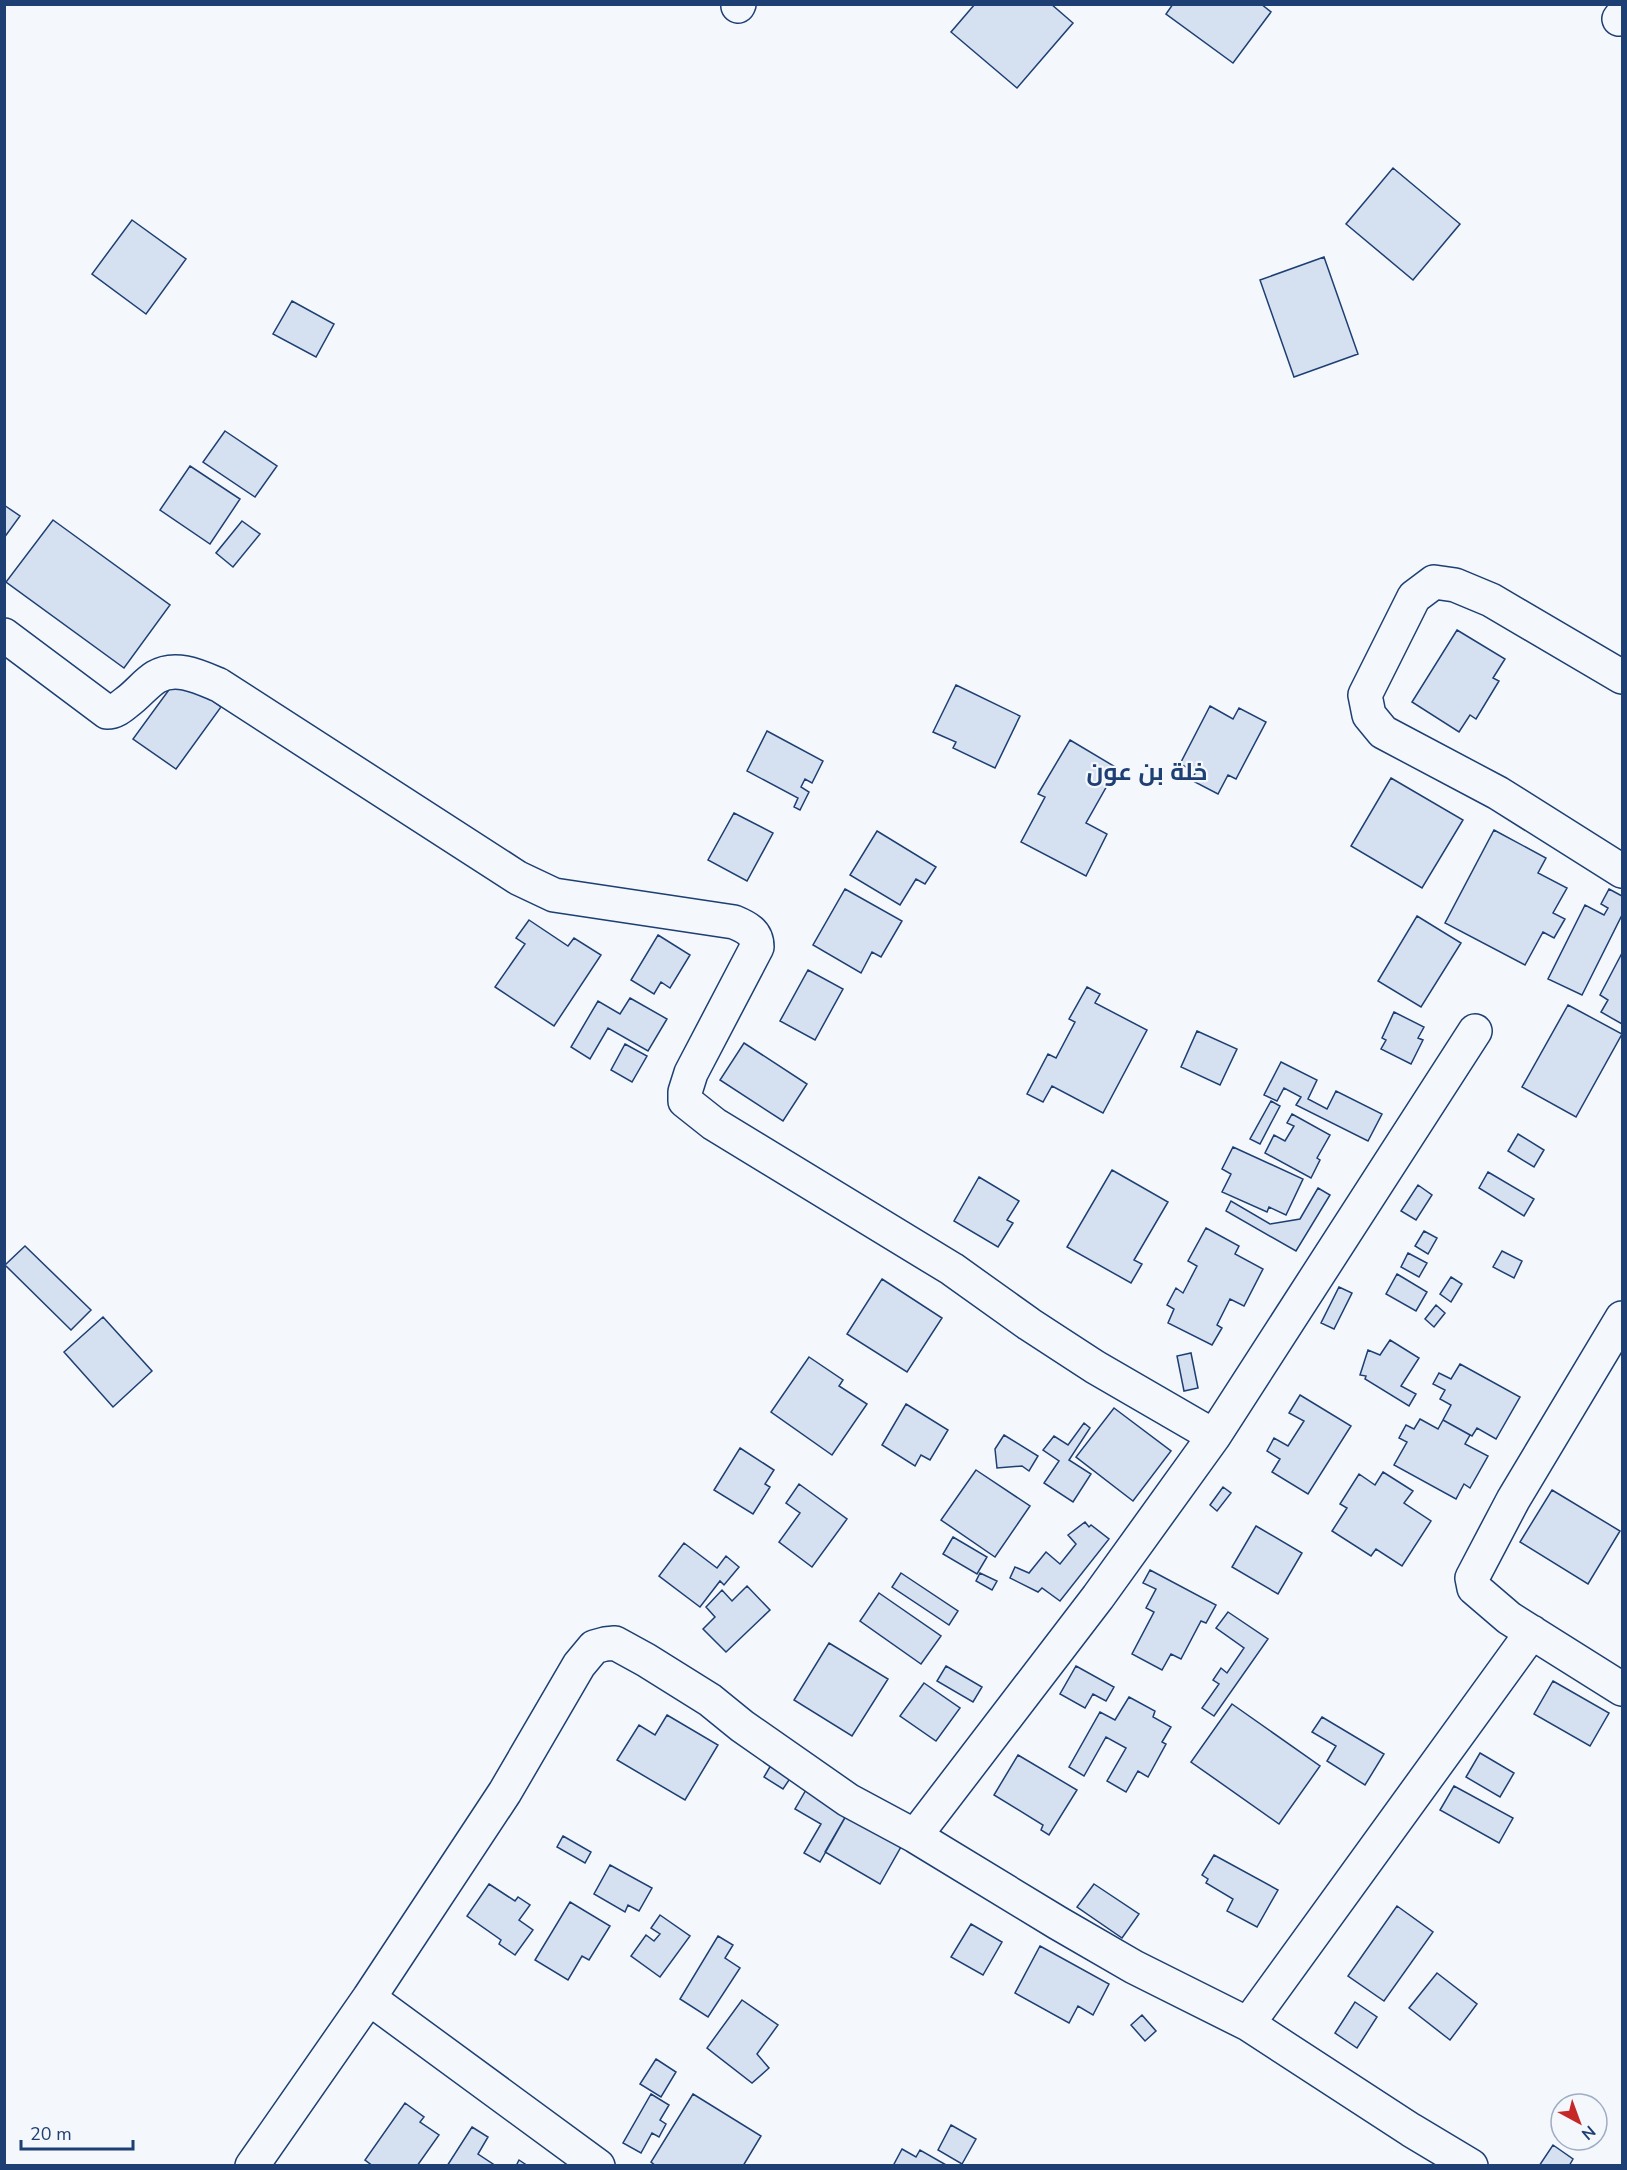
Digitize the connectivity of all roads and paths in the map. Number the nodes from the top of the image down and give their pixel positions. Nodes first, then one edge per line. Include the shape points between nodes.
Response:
1 (4, 635) edge
2 (1623, 677) edge
3 (1623, 872) edge
4 (1475, 1031) dead end
5 (1623, 1318) edge
6 (1214, 1436) junction
7 (1532, 1632) junction
8 (1623, 1689) edge
9 (915, 1836) junction
10 (369, 1998) junction
11 (1248, 2024) junction
12 (252, 2166) edge
13 (598, 2166) edge
14 (1472, 2166) edge

1 - 6 street via 107,712 123,706 156,677 167,673 186,673 219,685 518,878 554,895 734,922 752,931 758,947 691,1073 685,1101 714,1124 952,1269 1095,1367
2 - 3 street via 1491,600 1455,585 1434,582 1414,597 1365,695 1369,715 1383,732 1498,793
4 - 6 street
5 - 7 street via 1513,1500 1472,1578 1474,1588
6 - 9 street via 1098,1597
7 - 8 street
7 - 11 street
9 - 10 street via 848,1800 664,1671 615,1643 594,1647 579,1665 505,1792
9 - 11 street via 1125,1962
10 - 12 street
10 - 13 street
11 - 14 street

